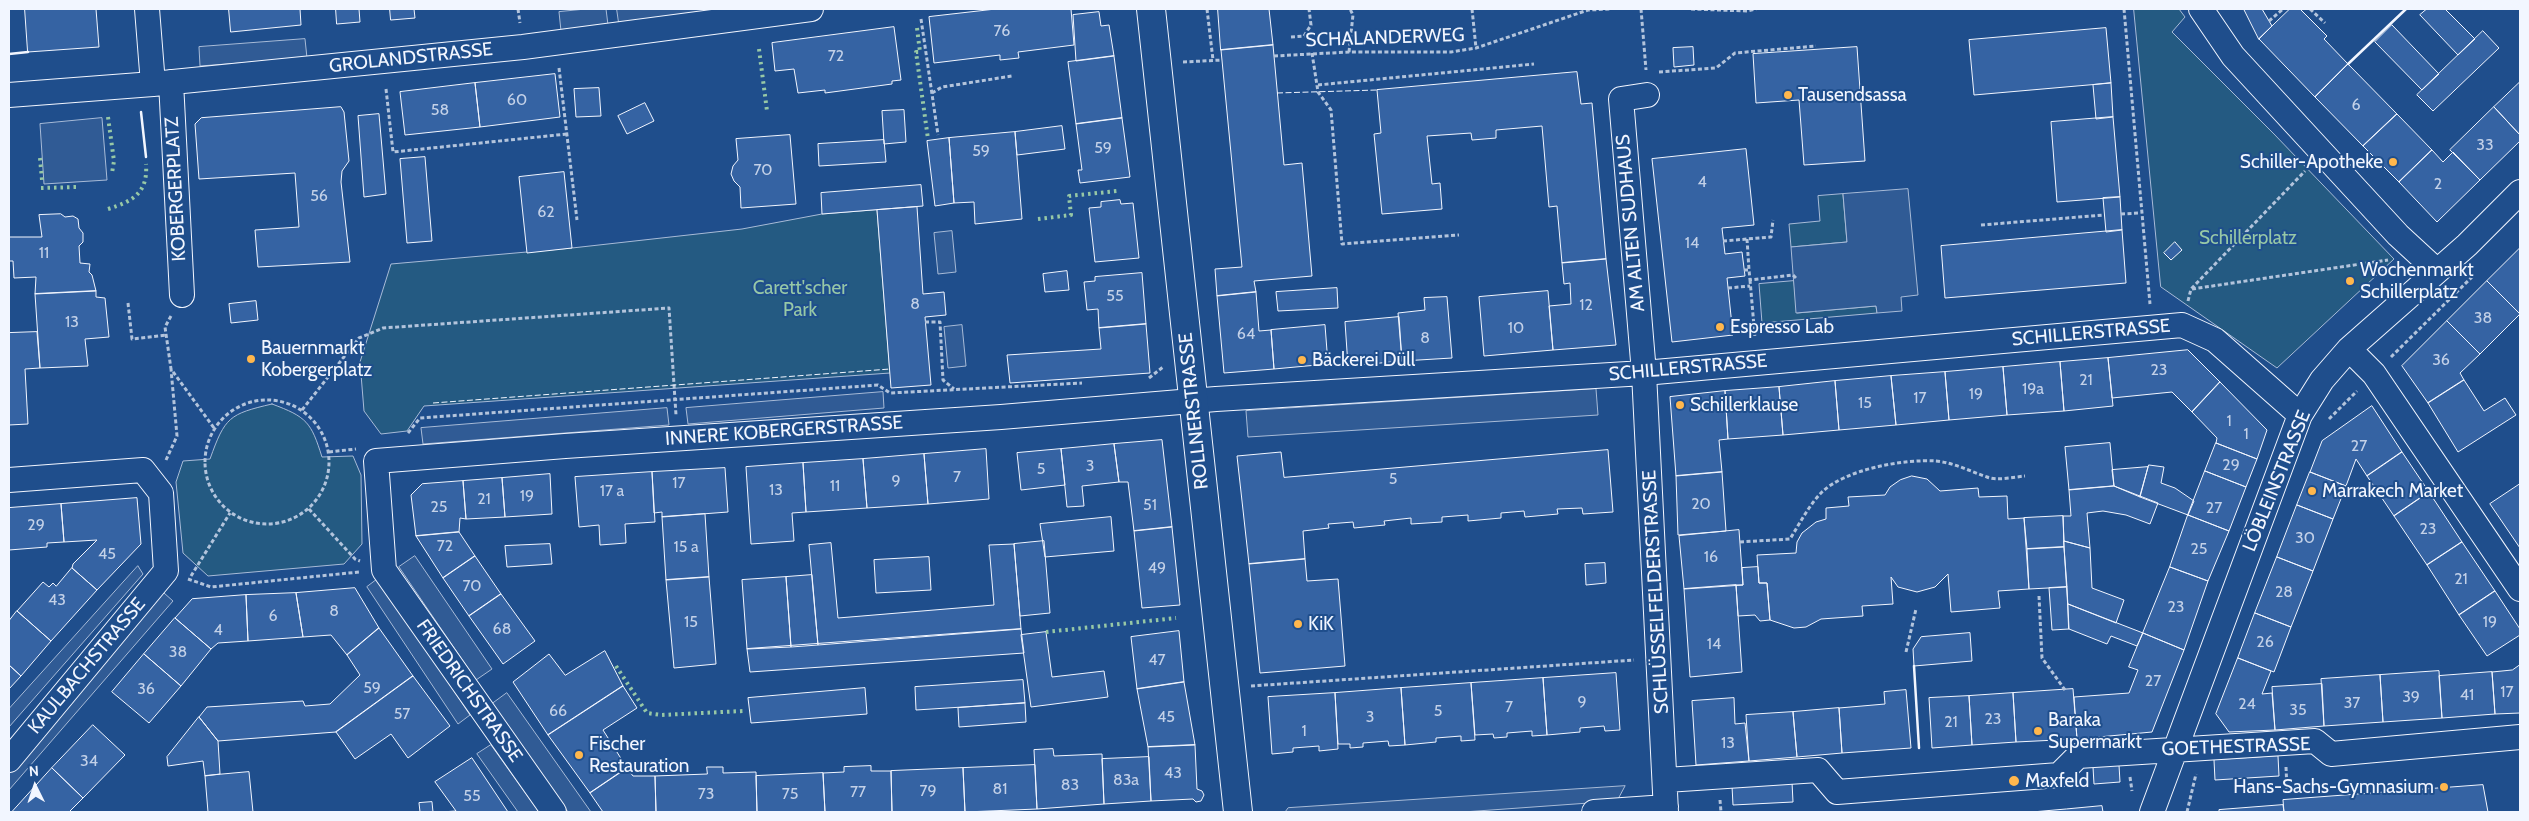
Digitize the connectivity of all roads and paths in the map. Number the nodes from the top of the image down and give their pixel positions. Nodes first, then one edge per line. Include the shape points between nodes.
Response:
1 (146, 9) edge
2 (812, 9) edge
3 (1151, 9) edge
4 (1207, 9) edge
5 (1309, 9) edge
6 (1350, 9) edge
7 (1472, 9) edge
8 (1611, 9) edge
9 (1641, 9) edge
10 (1691, 9) edge
11 (1756, 9) edge
12 (2124, 9) edge
13 (2202, 9) edge
14 (2283, 9) edge
15 (2310, 9) edge
16 (921, 19) dead end
17 (2269, 21) dead end
18 (2325, 23) dead end
19 (1292, 36) dead end
20 (1816, 46) dead end
21 (1476, 48) junction
22 (1350, 52) junction
23 (1312, 53) junction
24 (1274, 56) dead end
25 (1213, 60) junction
26 (1222, 60) dead end
27 (1175, 63) dead end
28 (1534, 64) dead end
29 (559, 68) dead end
30 (1012, 76) dead end
31 (162, 83) junction
32 (1318, 85) junction
33 (386, 89) dead end
34 (932, 93) junction
35 (9, 95) edge
36 (1647, 96) dead end
37 (567, 134) junction
38 (938, 135) dead end
39 (2323, 153) junction
40 (2520, 192) edge
41 (2140, 212) junction
42 (2121, 214) dead end
43 (2104, 216) dead end
44 (577, 220) dead end
45 (1773, 220) dead end
46 (1981, 225) dead end
47 (1459, 235) dead end
48 (1746, 239) junction
49 (1723, 241) dead end
50 (2409, 245) junction
51 (1744, 270) dead end
52 (1749, 270) junction
53 (2436, 270) junction
54 (2478, 271) dead end
55 (1797, 279) dead end
56 (1750, 280) junction
57 (1750, 286) junction
58 (1728, 288) dead end
59 (2191, 289) junction
60 (182, 295) joint
61 (128, 303) dead end
62 (925, 322) dead end
63 (2182, 325) junction
64 (2152, 328) junction
65 (166, 335) junction
66 (2349, 350) junction
67 (1757, 363) junction
68 (1168, 364) dead end
69 (171, 369) junction
70 (1644, 373) junction
71 (2374, 374) junction
72 (1141, 379) dead end
73 (1084, 382) dead end
74 (955, 390) junction
75 (674, 399) junction
76 (1193, 400) junction
77 (302, 410) junction
78 (2300, 415) junction
79 (2323, 426) dead end
80 (214, 428) junction
81 (405, 437) dead end
82 (677, 438) junction
83 (2025, 476) dead end
84 (9, 480) edge
85 (161, 493) junction
86 (309, 509) junction
87 (230, 513) junction
88 (1740, 542) dead end
89 (384, 570) junction
90 (166, 571) junction
91 (189, 580) junction
92 (2520, 589) edge
93 (2040, 596) dead end
94 (1916, 609) dead end
95 (1906, 652) dead end
96 (1659, 658) junction
97 (1248, 686) dead end
98 (2065, 690) dead end
99 (2520, 737) edge
100 (2200, 748) junction
101 (2175, 749) junction
102 (9, 760) edge
103 (2286, 765) dead end
104 (2129, 774) dead end
105 (1666, 780) junction
106 (2287, 789) dead end
107 (2143, 805) edge
108 (1666, 810) edge
109 (554, 812) edge
110 (1238, 812) edge
111 (1594, 812) edge
112 (2187, 812) edge

1 - 31 street, KOBERGERPLATZ
2 - 31 street, GROLANDSTRASSE via 523,47
3 - 76 street, ROLLNERSTRASSE
4 - 25 path
5 - 19 path via 1311,25 1304,36
6 - 22 path via 1353,15
7 - 21 path
8 - 21 path, SCHALANDERWEG via 1588,10
9 - 20 path via 1646,73 1716,68 1736,53
10 - 11 path
12 - 41 path
13 - 39 street via 2233,56
14 - 17 path
15 - 18 path
16 - 34 path
21 - 22 path, SCHALANDERWEG via 1451,52
22 - 23 path, SCHALANDERWEG
23 - 24 path, SCHALANDERWEG
23 - 32 path
25 - 26 path
25 - 27 path
28 - 32 path
29 - 37 path
30 - 34 path via 942,87
31 - 35 street, GROLANDSTRASSE
31 - 60 street, KOBERGERPLATZ
32 - 47 path via 1318,92 1331,110 1342,244
33 - 37 path via 393,152
34 - 38 path
36 - 70 street, AM ALTEN SUDHAUS via 1621,99
37 - 44 path
39 - 50 street
39 - 59 path
40 - 53 street, LÖBLEINSTRASSE via 2467,245
41 - 42 path
41 - 64 path
43 - 46 path
45 - 48 path via 1771,237
48 - 49 path
48 - 52 path
50 - 53 street
50 - 59 path via 2394,259
51 - 52 path
52 - 56 path
53 - 66 street, LÖBLEINSTRASSE
54 - 71 path
55 - 56 path via 1793,275
56 - 57 path
57 - 58 path
57 - 67 path
59 - 63 path
60 - 65 path via 165,327
61 - 65 path via 132,339
62 - 74 path via 940,322 943,380
63 - 64 street, SCHILLERSTRASSE
63 - 78 street via 2215,340
64 - 67 street, SCHILLERSTRASSE
65 - 69 path
66 - 71 street
66 - 78 street, LÖBLEINSTRASSE via 2322,380
67 - 70 street, SCHILLERSTRASSE
68 - 72 path via 1150,378
69 - 80 path
69 - 85 path via 177,436 167,456
70 - 76 street, SCHILLERSTRASSE
70 - 96 street, SCHLÜSSELFELDERSTRASSE
71 - 79 path
71 - 92 street
73 - 74 path
74 - 75 path via 890,393 878,385
75 - 77 path via 669,308 383,328 359,338
75 - 81 path via 420,418
75 - 82 path
76 - 82 street, INNERE KOBERGERSTRASSE via 1000,417
76 - 110 street, ROLLNERSTRASSE
77 - 80 path via 273,399 237,406
77 - 86 path via 321,430 329,452 325,486
78 - 101 street, LÖBLEINSTRASSE
80 - 87 path via 204,460 212,492
82 - 89 street, INNERE KOBERGERSTRASSE via 376,461
83 - 88 path via 1988,478 1969,468 1936,461 1880,466 1843,479 1824,490 1790,539
84 - 85 street via 143,470
85 - 90 street
86 - 87 path via 285,522 257,524
86 - 89 path via 355,559
87 - 91 path
89 - 91 path via 211,587
89 - 109 street, FRIEDRICHSTRASSE
90 - 91 path
90 - 102 street, KAULBACHSTRASSE
93 - 98 path via 2042,658
94 - 95 path
96 - 97 path
96 - 105 street, SCHLÜSSELFELDERSTRASSE
99 - 100 street, GOETHESTRASSE via 2331,754 2315,741
100 - 101 street, GOETHESTRASSE
100 - 112 path
101 - 105 street, GOETHESTRASSE via 2078,756 2059,775 1837,792 1818,770
101 - 107 street, LÖBLEINSTRASSE
103 - 106 path
104 - 107 path
105 - 108 street, SCHLÜSSELFELDERSTRASSE
108 - 111 street

